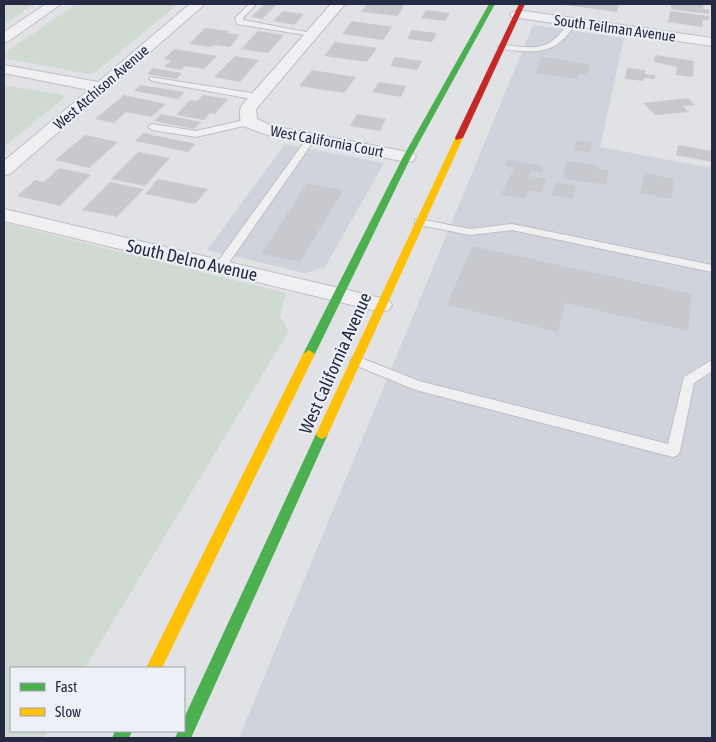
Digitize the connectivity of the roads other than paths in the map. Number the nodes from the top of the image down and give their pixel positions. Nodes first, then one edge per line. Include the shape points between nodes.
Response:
1 (54, 4) edge
2 (198, 4) edge
3 (253, 4) edge
4 (338, 4) edge
5 (492, 4) edge
6 (519, 9) edge
7 (573, 22) junction
8 (312, 34) junction
9 (4, 38) edge
10 (712, 42) edge
11 (502, 47) junction
12 (4, 69) edge
13 (153, 79) dead end
14 (100, 87) junction
15 (258, 97) junction
16 (249, 122) junction
17 (152, 127) dead end
18 (311, 139) junction
19 (407, 157) junction
20 (4, 170) edge
21 (4, 215) edge
22 (420, 222) junction
23 (220, 267) junction
24 (712, 268) edge
25 (338, 295) junction
26 (381, 305) junction
27 (356, 361) junction
28 (712, 365) edge
29 (154, 667) edge
30 (183, 738) edge

1 - 9 street
2 - 14 street, West Atchison Avenue
3 - 8 lane via 239,18 240,22
4 - 8 street, West California Court
5 - 19 main road, West California Avenue
6 - 7 street, South Teilman Avenue
6 - 11 main road, West California Avenue
7 - 10 street, South Teilman Avenue
7 - 11 lane via 565,37 551,48
8 - 15 street, West California Court
11 - 22 main road, West California Avenue
12 - 14 street
13 - 15 lane
14 - 20 street, West Atchison Avenue
15 - 16 street, West California Court via 248,108
16 - 17 lane via 196,134
16 - 18 street, West California Court via 268,130
18 - 19 street, West California Court
18 - 23 lane
19 - 25 main road, West California Avenue
21 - 23 street, South Delno Avenue
22 - 24 lane via 470,232 512,228
22 - 26 main road, West California Avenue
23 - 25 street, South Delno Avenue
25 - 26 street, South Delno Avenue
25 - 29 main road, West California Avenue
26 - 27 main road, West California Avenue
27 - 28 lane via 416,385 672,452 688,380
27 - 30 main road, West California Avenue

